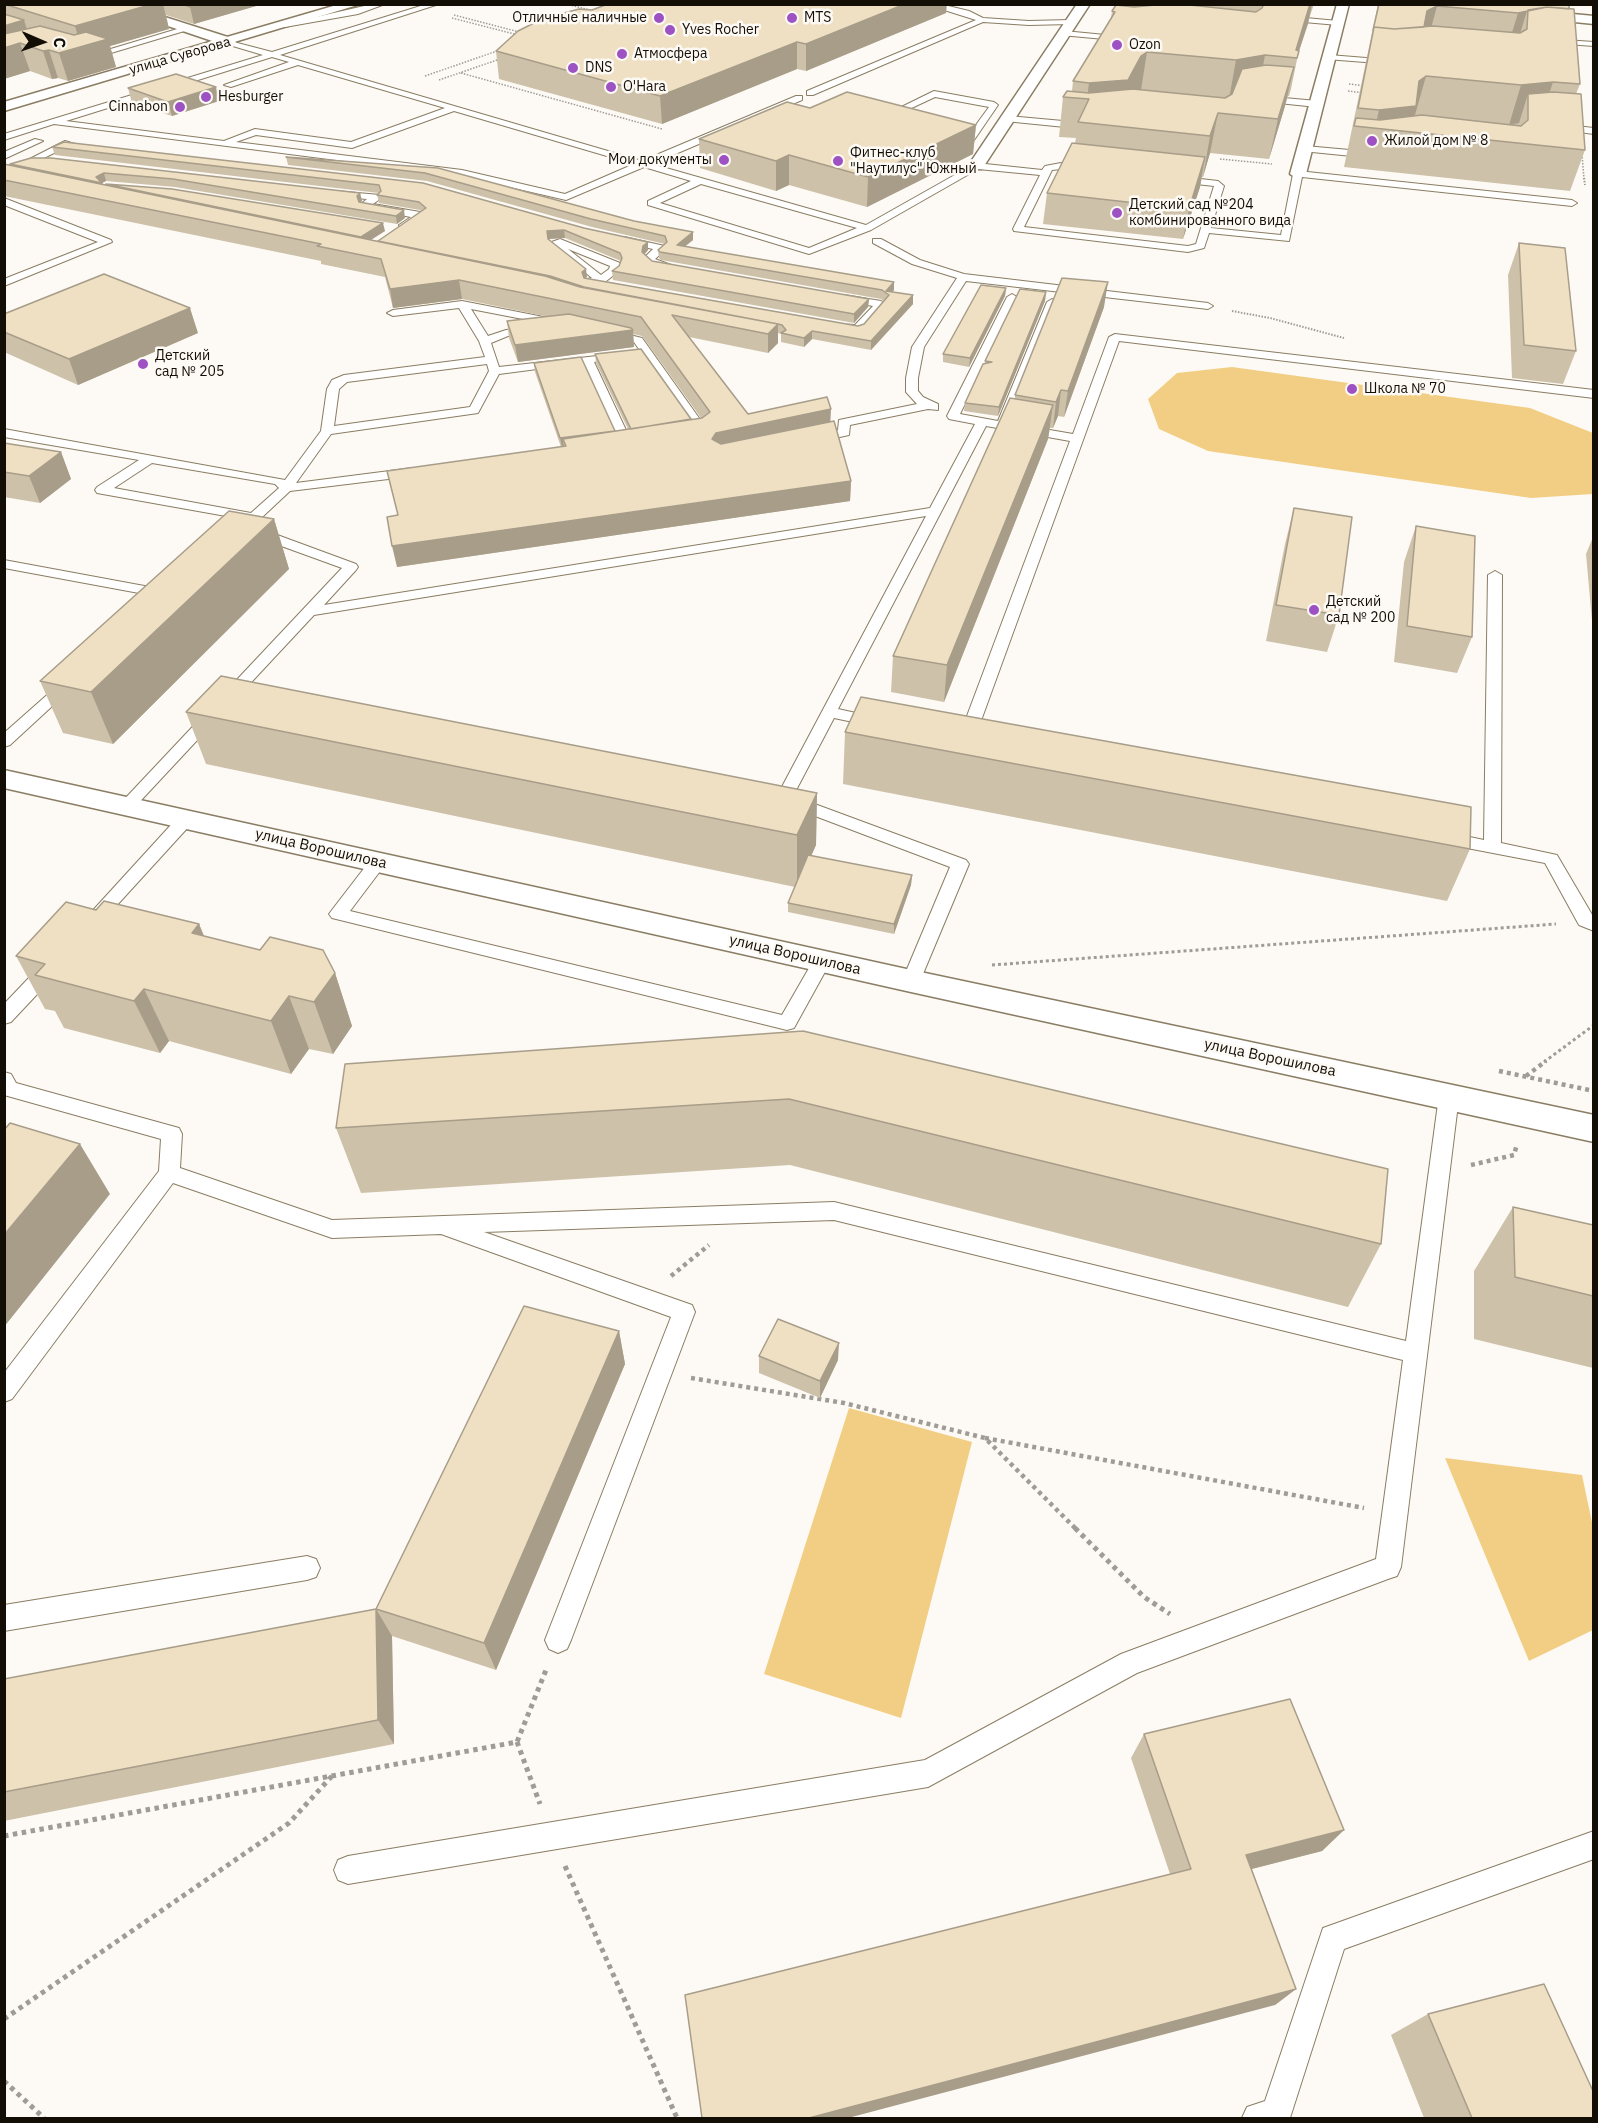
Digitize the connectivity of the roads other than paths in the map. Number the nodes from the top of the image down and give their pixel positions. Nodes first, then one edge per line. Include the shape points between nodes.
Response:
1 (109, 4) edge
2 (355, 4) edge
3 (382, 4) edge
4 (928, 4) edge
5 (1084, 4) edge
6 (1343, 4) edge
7 (436, 9) edge
8 (1515, 13) edge
9 (1275, 19) edge
10 (982, 20) junction
11 (1593, 20) edge
12 (1338, 23) junction
13 (285, 25) junction
14 (1068, 28) junction
15 (187, 29) junction
16 (1138, 38) edge
17 (1544, 40) edge
18 (229, 42) junction
19 (1593, 44) edge
20 (274, 55) junction
21 (1329, 57) junction
22 (83, 59) edge
23 (1403, 61) edge
24 (298, 62) junction
25 (228, 85) dead end
26 (810, 93) dead end
27 (799, 98) dead end
28 (1248, 100) edge
29 (1317, 104) junction
30 (780, 106) junction
31 (4, 107) edge
32 (454, 108) junction
33 (804, 109) edge
34 (1008, 119) junction
35 (55, 122) junction
36 (889, 124) edge
37 (1094, 126) edge
38 (1550, 127) edge
39 (1593, 131) edge
40 (4, 137) edge
41 (945, 138) edge
42 (38, 141) dead end
43 (226, 143) junction
44 (88, 147) edge
45 (1305, 149) junction
46 (1379, 154) edge
47 (4, 156) edge
48 (54, 160) edge
49 (644, 164) junction
50 (976, 166) junction
51 (1046, 173) junction
52 (1298, 174) junction
53 (701, 180) junction
54 (321, 192) edge
55 (4, 201) edge
56 (1572, 203) dead end
57 (867, 228) junction
58 (393, 230) edge
59 (1205, 230) junction
60 (610, 239) edge
61 (877, 241) dead end
62 (680, 269) edge
63 (963, 277) junction
64 (597, 281) junction
65 (4, 284) edge
66 (617, 286) edge
67 (562, 288) edge
68 (834, 296) edge
69 (1011, 297) dead end
70 (1052, 302) edge
71 (462, 304) junction
72 (1208, 306) dead end
73 (393, 313) dead end
74 (823, 323) edge
75 (594, 330) edge
76 (485, 341) junction
77 (647, 351) junction
78 (587, 360) junction
79 (493, 365) junction
80 (1593, 394) edge
81 (927, 405) junction
82 (953, 416) junction
83 (983, 420) junction
84 (1003, 423) junction
85 (327, 431) junction
86 (4, 432) edge
87 (681, 436) edge
88 (1078, 439) junction
89 (800, 441) edge
90 (627, 445) edge
91 (149, 459) junction
92 (427, 471) edge
93 (286, 488) junction
94 (935, 511) junction
95 (254, 517) junction
96 (4, 564) edge
97 (1495, 576) dead end
98 (149, 610) edge
99 (310, 611) junction
100 (81, 672) edge
101 (829, 712) junction
102 (898, 726) edge
103 (967, 740) edge
104 (4, 742) edge
105 (4, 779) edge
106 (126, 806) junction
107 (186, 819) junction
108 (1434, 835) edge
109 (1492, 847) junction
110 (378, 862) junction
111 (1589, 923) edge
112 (82, 932) edge
113 (59, 958) edge
114 (822, 961) junction
115 (911, 981) junction
116 (4, 1017) edge
117 (6, 1087) edge
118 (1449, 1096) junction
119 (1591, 1126) edge
120 (169, 1173) junction
121 (438, 1226) junction
122 (1414, 1353) junction
123 (4, 1392) edge
124 (307, 1568) dead end
125 (4, 1618) edge
126 (558, 1640) road end
127 (1593, 1845) edge
128 (348, 1870) dead end
129 (1258, 2118) edge

1 - 15 street
2 - 13 street, улица Суворова
3 - 13 lane
4 - 10 lane
5 - 14 street
6 - 12 street
7 - 20 lane via 420,9
8 - 11 street
9 - 12 lane
10 - 14 lane
10 - 26 lane
12 - 21 street
13 - 18 street, улица Суворова
14 - 16 lane
14 - 34 street
15 - 18 street
15 - 22 lane
17 - 19 lane
18 - 20 lane
18 - 31 street, улица Суворова
20 - 24 lane
20 - 35 lane
21 - 23 lane
21 - 29 street
24 - 25 lane
24 - 32 lane
27 - 30 lane
28 - 29 lane
29 - 45 street
30 - 33 lane
30 - 49 lane
32 - 43 lane via 352,145 255,132
32 - 49 lane
34 - 37 lane
34 - 50 street
35 - 40 lane
35 - 43 lane
36 - 41 lane via 877,119 934,94 994,105 967,144
38 - 39 lane
42 - 47 lane
43 - 49 lane via 462,173 566,197
44 - 48 lane via 65,144 20,165
45 - 46 lane
45 - 52 street
49 - 53 lane
50 - 51 lane
50 - 57 lane
51 - 59 lane via 1048,168 1060,166 1218,184
51 - 59 lane via 1018,229 1188,249 1200,246
52 - 56 lane
52 - 59 lane via 1285,238
53 - 57 lane
53 - 57 lane via 651,203 809,251
54 - 58 lane via 377,197 364,206 420,215
55 - 65 lane via 107,242
60 - 62 lane via 650,257 657,265
61 - 63 lane via 916,262
63 - 72 lane
63 - 81 lane via 918,347 912,392
64 - 64 lane via 614,271 616,265 554,243
64 - 66 lane
64 - 67 lane
68 - 74 lane via 881,304 858,329
69 - 82 lane
70 - 84 lane
71 - 73 lane
71 - 76 lane
71 - 76 lane via 571,326 506,333
75 - 77 lane via 638,340
76 - 79 lane
77 - 78 lane
77 - 87 lane via 703,432
78 - 79 lane
78 - 90 lane
79 - 85 lane via 474,410
79 - 85 lane via 336,383
80 - 88 lane via 1115,337
81 - 82 lane
81 - 89 lane via 843,423 845,432
82 - 83 lane
83 - 84 lane
83 - 94 lane
84 - 88 lane
85 - 93 lane
86 - 91 lane
88 - 103 lane
91 - 93 lane via 279,481
91 - 95 lane via 102,490
92 - 93 lane
93 - 95 lane
94 - 99 lane
94 - 101 lane
95 - 99 lane via 243,527 351,567
96 - 98 lane via 171,591
97 - 109 lane
99 - 106 lane
100 - 104 lane
101 - 102 lane
101 - 115 lane via 784,798 960,864
105 - 106 street, улица Ворошилова
106 - 107 street, улица Ворошилова
107 - 110 street, улица Ворошилова
107 - 112 lane
108 - 109 lane
109 - 111 lane via 1551,859
110 - 114 street, улица Ворошилова
110 - 114 lane via 338,914 787,1023
113 - 116 lane
114 - 115 street, улица Ворошилова
115 - 118 street, улица Ворошилова
117 - 120 lane via 172,1134
118 - 119 street, улица Ворошилова
118 - 122 lane
120 - 121 lane via 332,1230
120 - 123 lane
121 - 122 lane via 834,1211
121 - 126 lane via 684,1312
122 - 128 lane via 1388,1567 1130,1663 928,1773
124 - 125 lane
127 - 129 lane via 1333,1938 1276,2114

